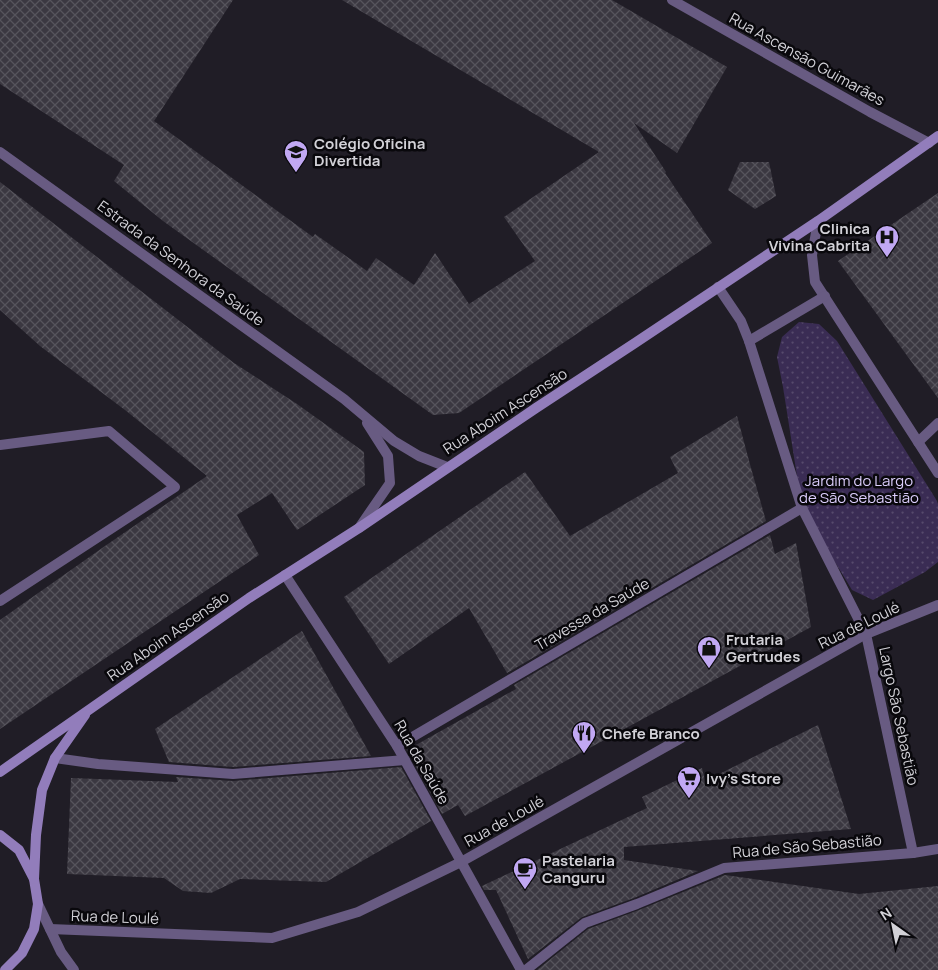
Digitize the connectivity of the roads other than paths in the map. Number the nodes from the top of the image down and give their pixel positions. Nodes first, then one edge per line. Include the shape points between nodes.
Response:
1 (672, 0) edge
2 (934, 140) edge
3 (0, 152) edge
4 (818, 221) junction
5 (718, 287) junction
6 (825, 296) junction
7 (749, 341) junction
8 (344, 399) junction
9 (938, 423) edge
10 (918, 442) junction
11 (0, 445) edge
12 (447, 467) junction
13 (938, 473) edge
14 (802, 508) junction
15 (359, 528) junction
16 (285, 575) junction
17 (0, 601) edge
18 (938, 605) edge
19 (866, 634) junction
20 (89, 710) junction
21 (397, 746) junction
22 (55, 758) junction
23 (405, 760) junction
24 (0, 772) edge
25 (0, 835) edge
26 (938, 848) edge
27 (912, 852) junction
28 (461, 862) junction
29 (34, 879) junction
30 (38, 904) junction
31 (50, 929) junction
32 (5, 970) edge
33 (74, 970) edge
34 (521, 970) edge
35 (526, 970) edge

1 - 2 street, Rua Ascensão Guimarães via 870,112
2 - 4 main road, Rua Aboim Ascensão
3 - 8 street, Estrada da Senhora da Saúde
4 - 5 main road, Rua Aboim Ascensão
4 - 6 street via 812,255 815,282
5 - 7 street, Largo São Sebastião via 741,321
5 - 12 main road, Rua Aboim Ascensão
6 - 7 street
6 - 10 street
7 - 14 street, Largo São Sebastião
8 - 12 street via 394,441
8 - 15 street via 368,424 388,456 390,483
9 - 10 street
10 - 13 street
11 - 17 street via 109,431 174,487
12 - 15 main road, Rua Aboim Ascensão
14 - 19 street, Largo São Sebastião
14 - 21 street, Travessa da Saúde
15 - 16 main road, Rua Aboim Ascensão
16 - 20 main road, Rua Aboim Ascensão
16 - 21 street, Rua da Saúde
18 - 19 street, Rua de Loulé
19 - 27 street, Largo São Sebastião
19 - 28 street, Rua de Loulé
20 - 22 main road, Rua Aboim Ascensão
20 - 24 main road, Rua Aboim Ascensão
21 - 23 street, Rua da Saúde
22 - 23 street via 233,774
22 - 29 main road, Rua Aboim Ascensão via 42,790
23 - 28 street, Rua da Saúde
25 - 29 main road via 18,850
26 - 27 street, Rua de São Sebastião
27 - 35 street, Rua de São Sebastião via 724,868 585,923
28 - 31 street, Rua de Loulé via 358,912 272,938
28 - 34 street, Rua da Saúde
29 - 30 main road
30 - 31 street
30 - 32 main road via 34,929 22,952
31 - 33 street

